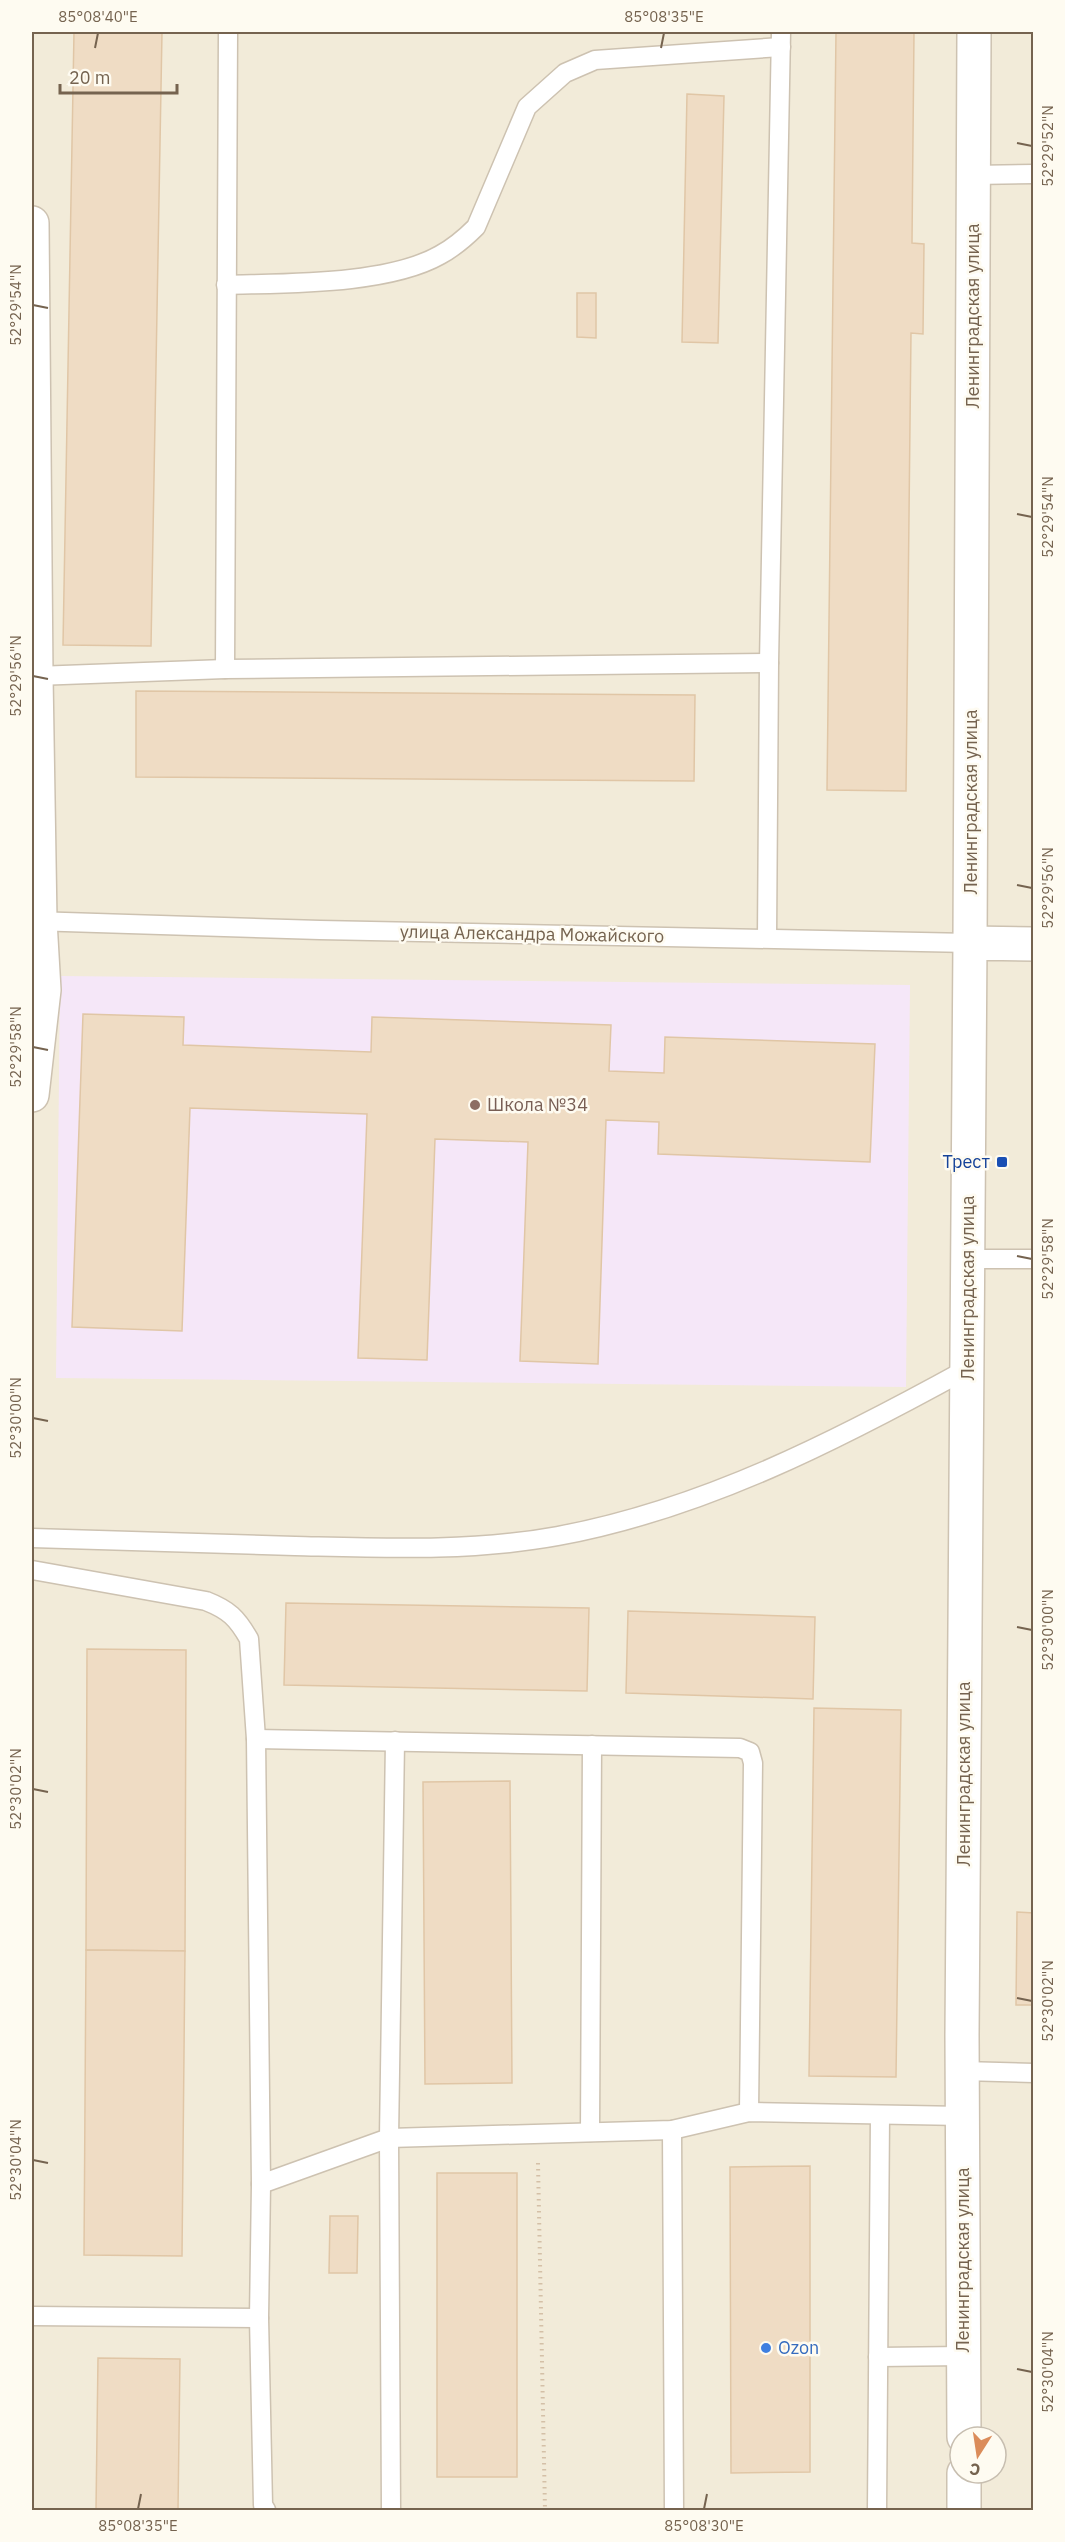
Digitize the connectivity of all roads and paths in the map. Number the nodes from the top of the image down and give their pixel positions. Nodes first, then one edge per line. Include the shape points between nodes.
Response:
1 (228, 32) edge
2 (974, 32) edge
3 (781, 39) edge
4 (1034, 174) edge
5 (974, 175) junction
6 (32, 223) edge
7 (226, 285) junction
8 (769, 663) junction
9 (225, 669) junction
10 (35, 695) edge
11 (36, 921) edge
12 (767, 938) junction
13 (970, 943) junction
14 (1034, 944) edge
15 (32, 1095) edge
16 (1034, 1258) edge
17 (968, 1259) junction
18 (967, 1369) junction
19 (32, 1538) edge
20 (32, 1570) edge
21 (256, 1739) junction
22 (395, 1741) junction
23 (592, 1745) junction
24 (962, 2072) junction
25 (1034, 2073) edge
26 (749, 2112) junction
27 (880, 2115) junction
28 (962, 2116) junction
29 (672, 2130) junction
30 (590, 2132) junction
31 (538, 2134) junction
32 (389, 2138) junction
33 (261, 2184) junction
34 (32, 2316) edge
35 (260, 2318) junction
36 (963, 2356) junction
37 (878, 2357) junction
38 (964, 2425) edge
39 (964, 2485) edge
40 (266, 2511) edge
41 (391, 2511) edge
42 (545, 2511) edge
43 (674, 2511) edge
44 (877, 2511) edge
45 (964, 2511) edge

1 - 7 lane
2 - 5 street, Ленинградская улица
3 - 7 lane via 595,60 565,73 527,107 476,227 438,256 399,270 324,282
3 - 8 lane
4 - 5 lane
5 - 13 street, Ленинградская улица
6 - 10 street
7 - 9 lane
8 - 9 lane
8 - 12 lane
9 - 10 lane
10 - 11 street
11 - 12 lane, улица Александра Можайского
11 - 15 street via 44,990
12 - 13 lane, улица Александра Можайского
13 - 14 street, улица Александра Можайского
13 - 17 street, Ленинградская улица
16 - 17 lane
17 - 18 street, Ленинградская улица
18 - 19 lane via 864,1426 773,1468 652,1512 559,1536 494,1545 399,1549
18 - 24 street, Ленинградская улица
20 - 21 lane via 207,1601 227,1609 249,1639
21 - 22 lane
21 - 33 lane
22 - 23 lane
22 - 32 lane
23 - 26 lane via 740,1748 750,1752 753,1763
23 - 30 lane
24 - 25 lane
24 - 28 street, Ленинградская улица
26 - 27 lane
26 - 29 lane
27 - 28 lane
27 - 37 lane
28 - 36 street, Ленинградская улица
29 - 30 lane
29 - 43 lane
30 - 31 lane
31 - 32 lane
31 - 42 path
32 - 33 lane
32 - 41 lane
33 - 35 lane
34 - 35 lane
35 - 40 lane
36 - 37 lane
36 - 38 street, Ленинградская улица
37 - 44 lane
39 - 45 street

